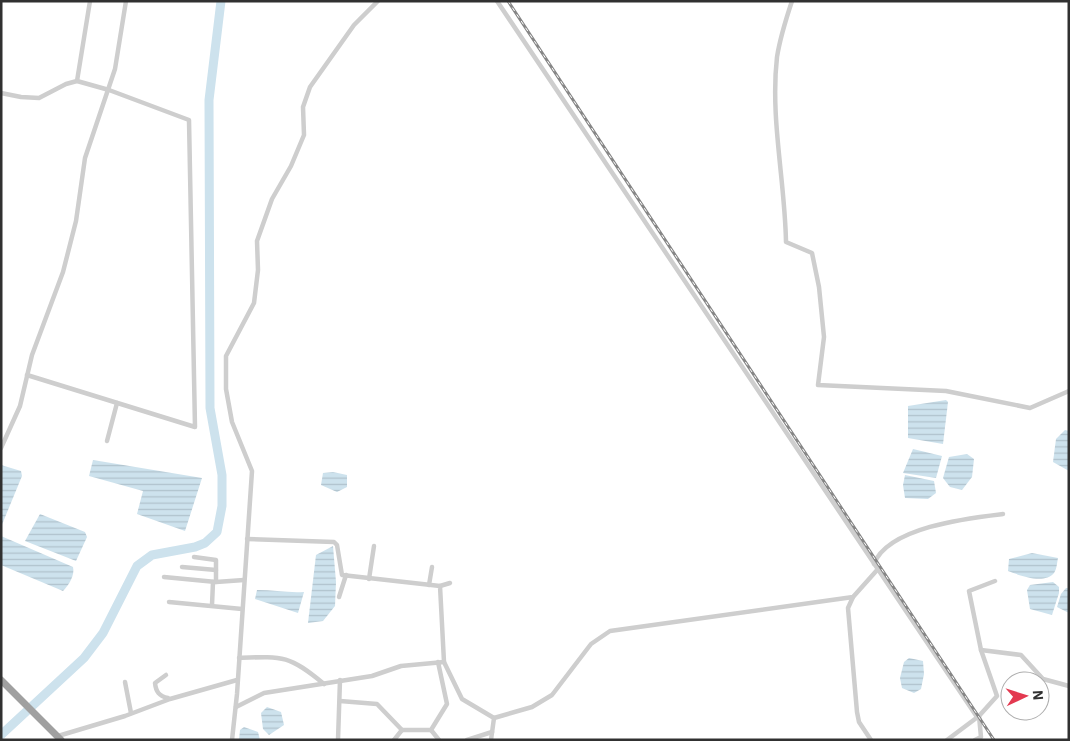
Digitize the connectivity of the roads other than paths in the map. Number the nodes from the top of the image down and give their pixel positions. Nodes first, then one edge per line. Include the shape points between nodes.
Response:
1 (90, 1) edge
2 (126, 1) edge
3 (378, 1) edge
4 (497, 1) edge
5 (792, 1) edge
6 (78, 82) junction
7 (109, 90) junction
8 (1, 93) edge
9 (27, 374) junction
10 (1069, 391) edge
11 (117, 403) junction
12 (107, 441) dead end
13 (1, 448) edge
14 (1003, 514) dead end
15 (247, 539) junction
16 (374, 546) dead end
17 (194, 557) dead end
18 (874, 564) junction
19 (182, 567) dead end
20 (432, 567) dead end
21 (878, 569) junction
22 (216, 570) junction
23 (346, 575) junction
24 (164, 577) dead end
25 (370, 579) junction
26 (244, 580) junction
27 (994, 581) dead end
28 (214, 582) junction
29 (450, 583) dead end
30 (429, 585) junction
31 (440, 586) junction
32 (339, 597) dead end
33 (852, 597) junction
34 (170, 602) dead end
35 (212, 605) junction
36 (242, 609) junction
37 (981, 650) junction
38 (239, 658) junction
39 (438, 662) junction
40 (444, 662) junction
41 (166, 675) dead end
42 (1, 680) edge
43 (237, 680) junction
44 (340, 680) junction
45 (125, 682) dead end
46 (324, 684) junction
47 (1069, 686) edge
48 (170, 699) junction
49 (340, 700) junction
50 (236, 707) junction
51 (131, 714) junction
52 (978, 717) junction
53 (494, 718) junction
54 (402, 730) junction
55 (431, 730) junction
56 (492, 732) junction
57 (60, 738) edge
58 (232, 740) edge
59 (338, 740) edge
60 (394, 740) edge
61 (439, 740) edge
62 (467, 740) edge
63 (491, 740) edge
64 (871, 740) edge
65 (947, 740) edge
66 (975, 740) edge

1 - 6 street
2 - 7 street
3 - 15 street via 354,25 310,87 303,107 304,135 292,166 272,199 257,241 254,303 226,356 226,389 232,422 252,471
4 - 18 street via 768,401
5 - 10 street via 777,57 779,149 786,242 812,253 819,287 824,337 818,386 946,391 1030,408
6 - 7 street
6 - 8 street via 66,84 39,98
7 - 9 street via 85,158 76,221 63,272
7 - 11 street via 189,120 195,427
9 - 11 street
9 - 13 street via 20,406
11 - 12 street
14 - 18 street via 956,520 919,531 883,549
15 - 23 street via 334,542 342,575
15 - 26 street
16 - 25 street
17 - 22 street via 216,560
18 - 21 street
19 - 22 street
20 - 30 street
21 - 33 street
21 - 52 street
22 - 28 street
23 - 25 street
23 - 32 street
24 - 28 street
25 - 30 street
26 - 28 street
26 - 36 street
27 - 37 street via 969,591
28 - 35 street
29 - 31 street
30 - 31 street
31 - 40 street
33 - 53 street via 610,631 591,644 552,694 532,707
33 - 64 street via 848,608 857,712 859,722
34 - 35 street
35 - 36 street
36 - 38 street
37 - 47 street via 1021,655 1043,679
37 - 52 street via 997,696
38 - 43 street
38 - 46 street via 292,660
39 - 40 street
39 - 44 street via 401,666 372,676
39 - 55 street via 447,704
40 - 53 street via 462,699
41 - 48 street via 155,683 155,690
42 - 57 highway
43 - 48 street
43 - 50 street
44 - 46 street
44 - 49 street
45 - 51 street
46 - 50 street via 264,693
48 - 51 street
49 - 54 street via 377,704
49 - 59 street
50 - 58 street
51 - 57 street
52 - 65 street
52 - 66 street via 981,738
53 - 56 street
54 - 55 street
54 - 60 street
55 - 61 street
56 - 62 street
56 - 63 street

